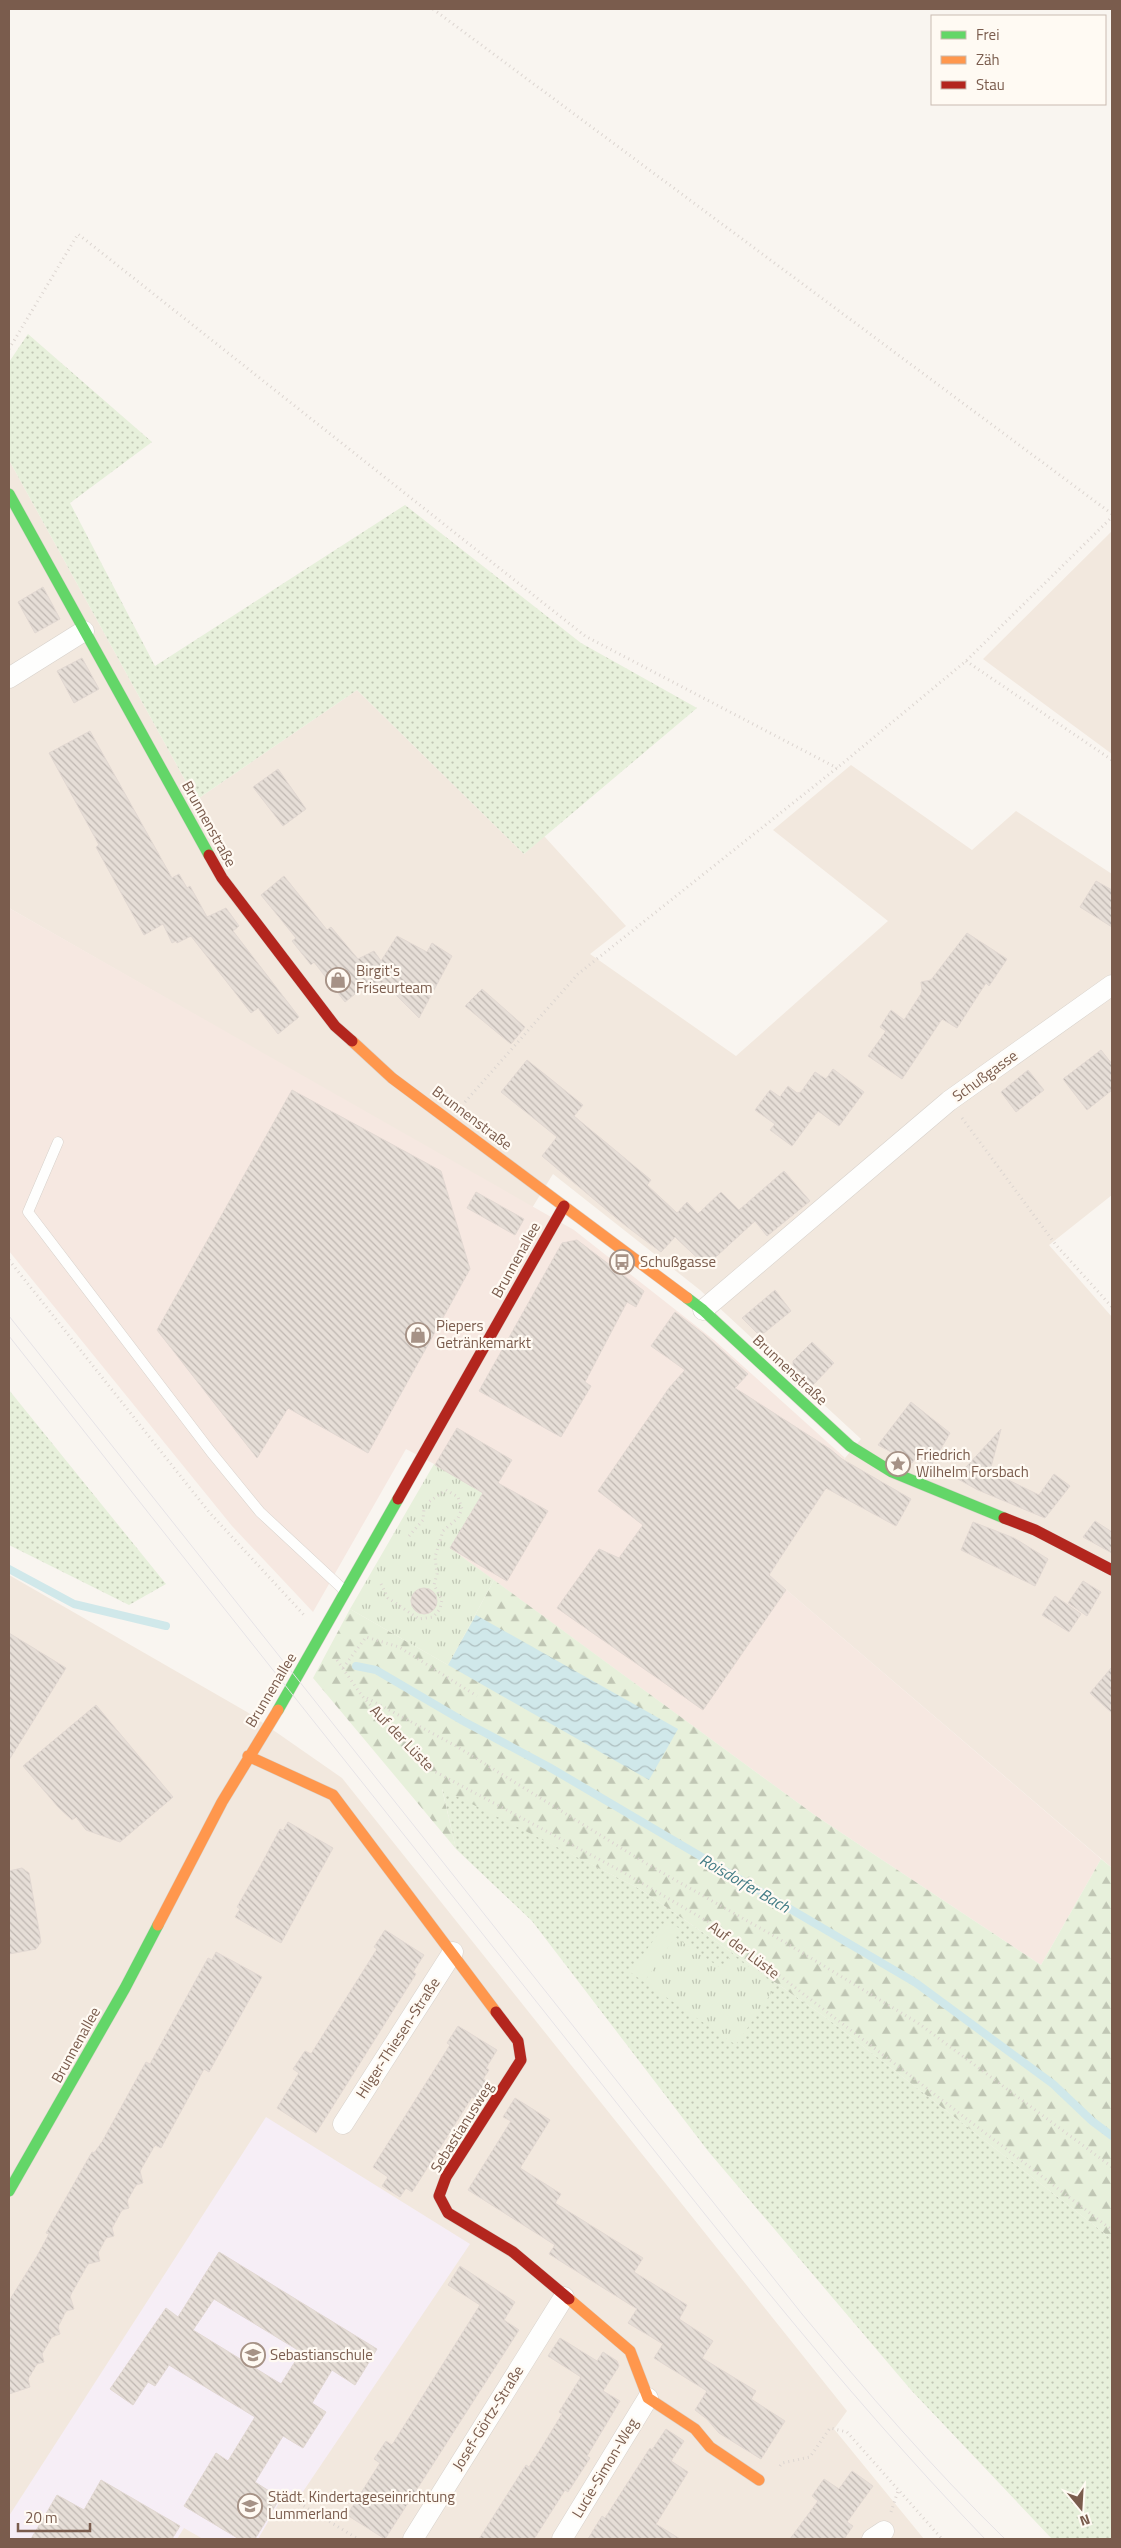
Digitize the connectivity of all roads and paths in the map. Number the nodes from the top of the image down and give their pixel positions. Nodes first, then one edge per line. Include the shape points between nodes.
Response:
1 (433, 9) edge
2 (9, 349) edge
3 (9, 494) edge
4 (1112, 516) edge
5 (84, 631) junction
6 (966, 661) junction
7 (9, 678) edge
8 (1112, 760) edge
9 (837, 768) junction
10 (1112, 985) edge
11 (949, 1102) junction
12 (450, 1119) junction
13 (58, 1142) dead end
14 (564, 1206) junction
15 (9, 1260) edge
16 (1112, 1308) edge
17 (703, 1310) junction
18 (402, 1541) dead end
19 (362, 1561) junction
20 (1112, 1570) edge
21 (345, 1591) junction
22 (322, 1635) junction
23 (343, 1668) junction
24 (362, 1696) junction
25 (477, 1696) dead end
26 (248, 1756) junction
27 (453, 1952) junction
28 (343, 2124) dead end
29 (1112, 2167) edge
30 (9, 2191) edge
31 (1112, 2230) edge
32 (564, 2297) junction
33 (648, 2398) junction
34 (759, 2480) joint
35 (291, 2498) dead end
36 (358, 2539) edge
37 (413, 2539) edge
38 (562, 2539) edge
39 (942, 2539) edge

1 - 4 path
2 - 9 path via 78,234 585,636
3 - 5 street, Brunnenstraße
4 - 6 path
5 - 7 street
5 - 12 street, Brunnenstraße via 222,878 334,1026 392,1078
6 - 8 path
6 - 9 path
9 - 12 path via 578,974
10 - 11 street, Schußgasse
11 - 16 path via 1056,1245
11 - 17 street, Schußgasse
12 - 14 street, Brunnenstraße
13 - 21 lane via 28,1212 260,1512
14 - 17 street, Brunnenstraße
14 - 19 street, Brunnenallee
15 - 22 path, Auf der Lüste via 209,1512
17 - 20 street, Brunnenstraße via 850,1446 892,1472 1035,1530
18 - 19 path via 423,1520 425,1505 446,1490 458,1497 462,1509 458,1518 444,1531 435,1557 437,1574 434,1584 442,1600 433,1617 419,1619 388,1598 381,1585 380,1573
19 - 21 street, Brunnenallee
21 - 22 street, Brunnenallee
22 - 23 path, Auf der Lüste
22 - 26 street, Brunnenallee
23 - 24 path, Auf der Lüste
23 - 25 path via 366,1637 399,1647
24 - 29 path, Auf der Lüste via 456,1746 647,1864 918,2023
24 - 31 path, Auf der Lüste via 430,1770 621,1871 712,1924
26 - 27 street, Sebastianusweg via 333,1795
26 - 30 street, Brunnenallee via 125,1988
27 - 28 street, Hilger-Thiesen-Straße
27 - 32 street, Sebastianusweg via 518,2041 521,2060 446,2176 439,2196 448,2213 513,2252
32 - 33 street, Sebastianusweg via 630,2351
32 - 37 street, Josef-Görtz-Straße
33 - 34 street via 695,2428 710,2447
33 - 38 street, Lucie-Simon-Weg
34 - 39 path via 771,2480 782,2463 810,2457 830,2428 847,2432
35 - 36 path

